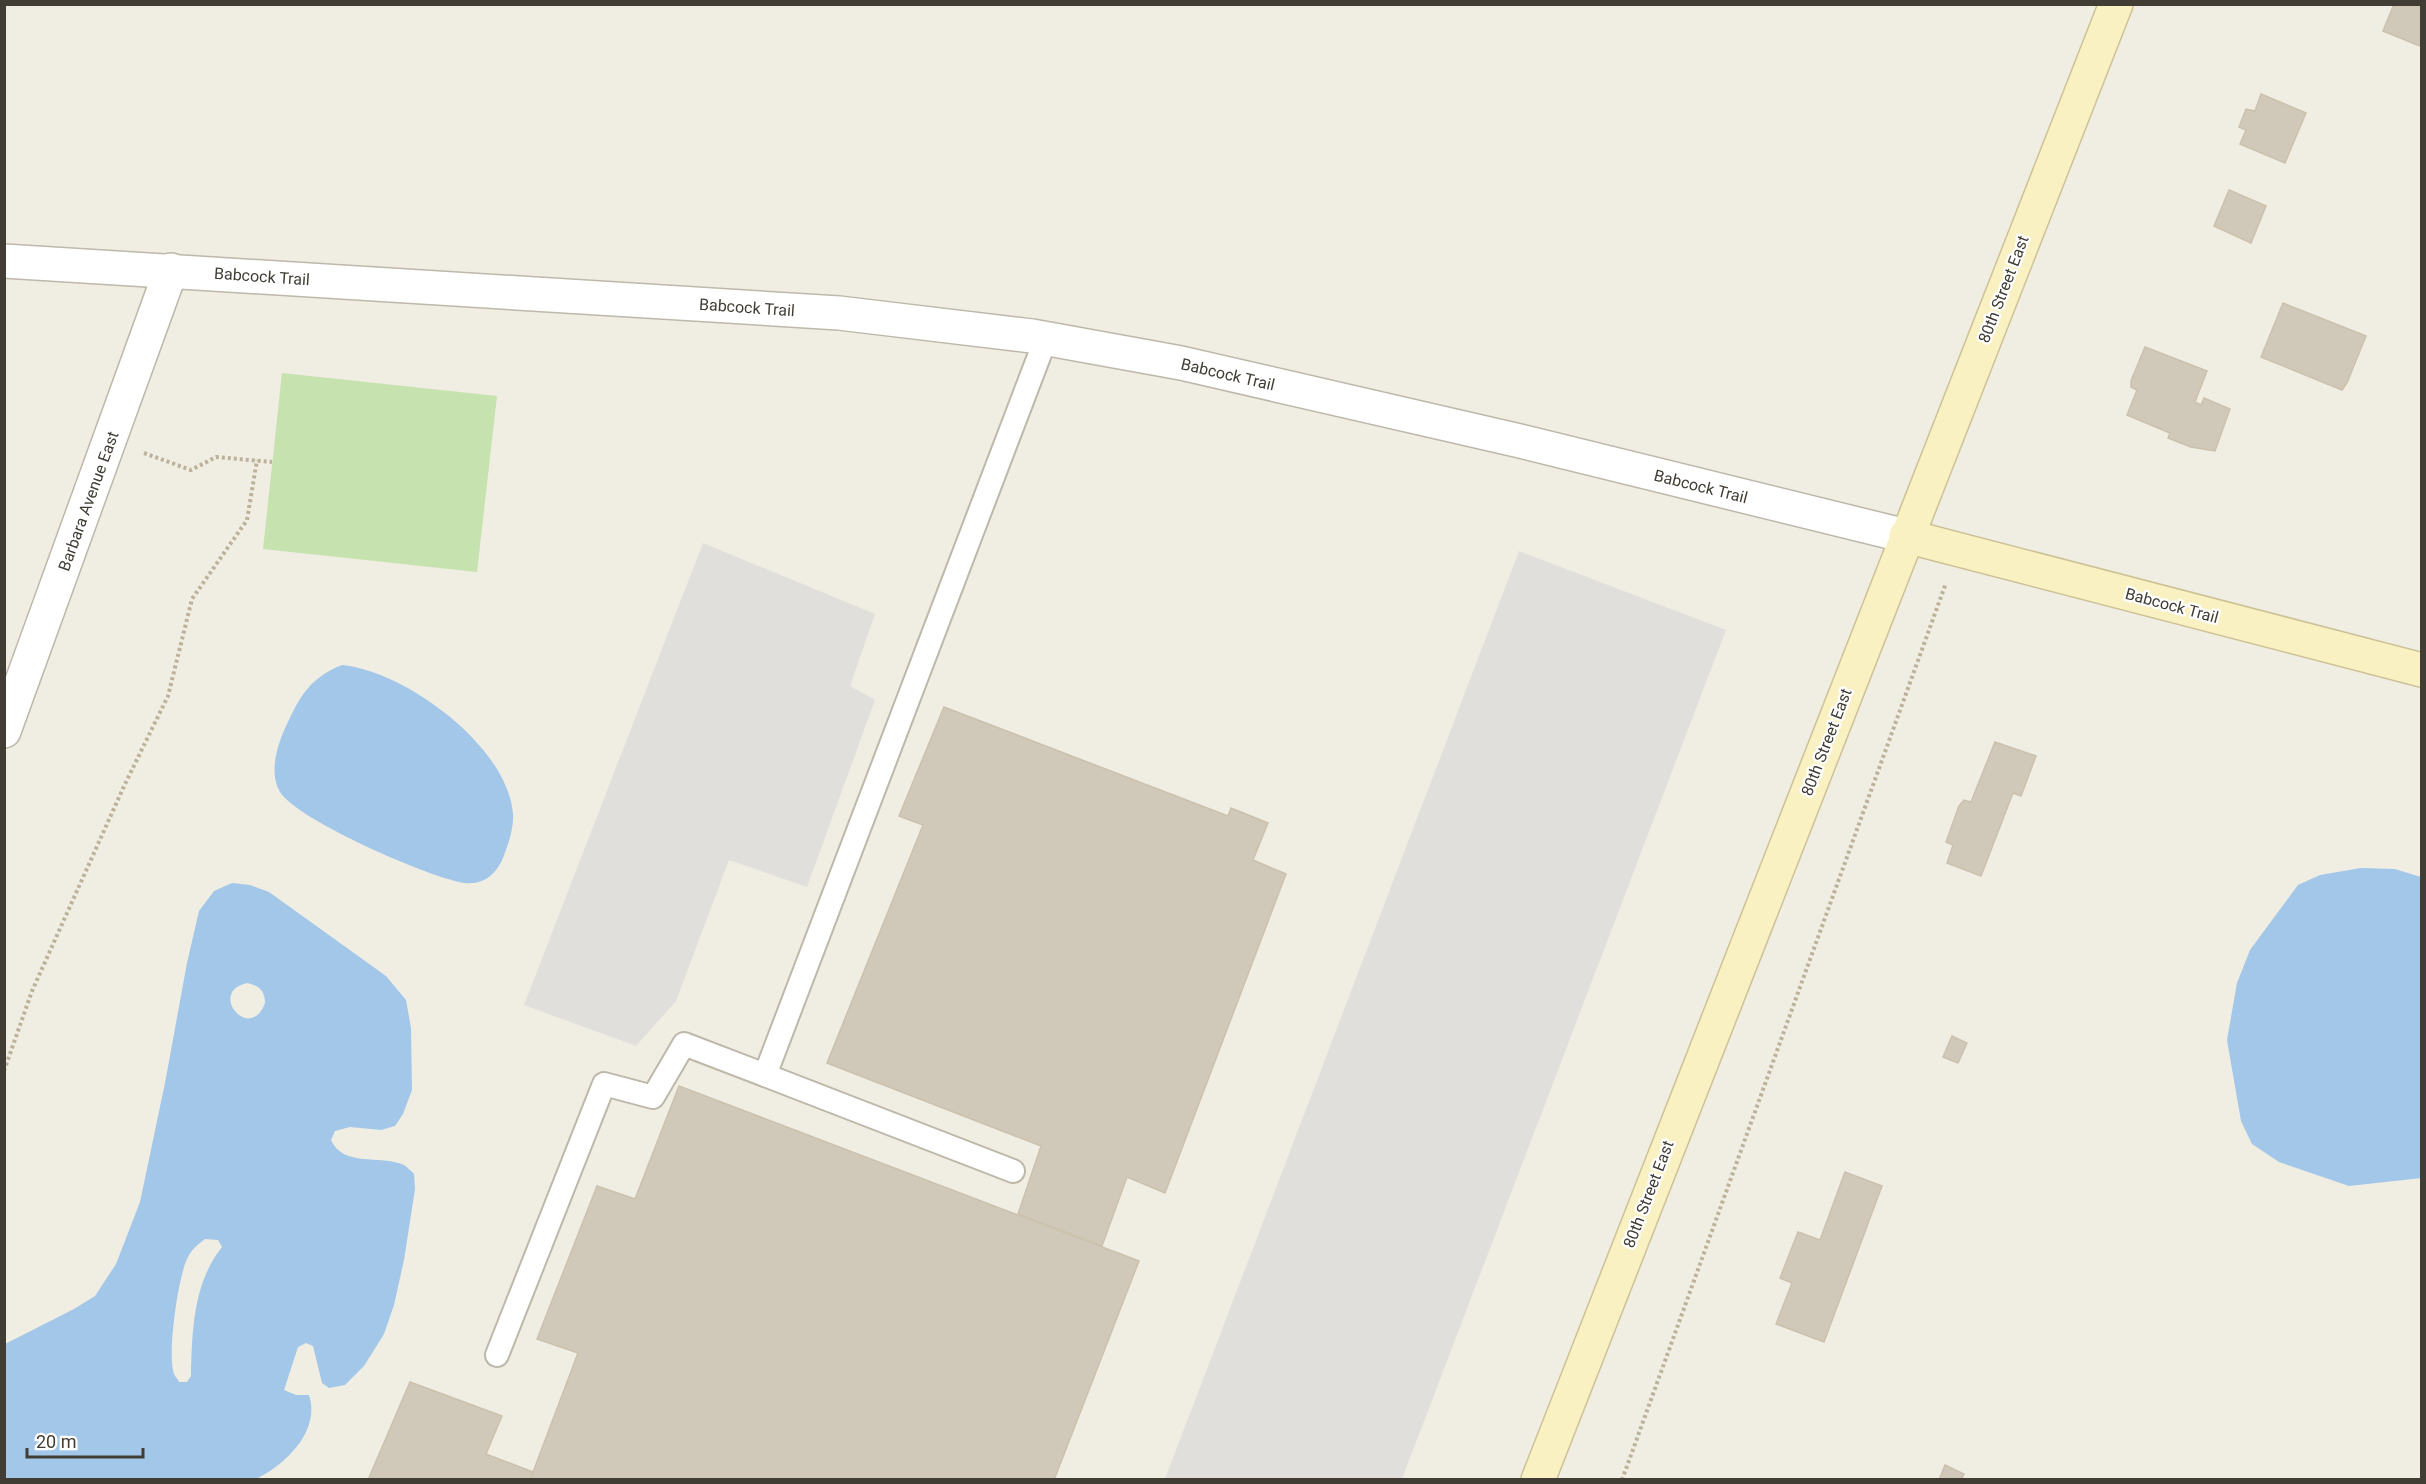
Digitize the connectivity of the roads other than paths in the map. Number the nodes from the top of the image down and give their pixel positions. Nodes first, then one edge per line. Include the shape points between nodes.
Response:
1 (2116, 4) edge
2 (4, 261) edge
3 (171, 270) junction
4 (1046, 338) junction
5 (1906, 536) junction
6 (2421, 670) edge
7 (7, 718) edge
8 (765, 1075) junction
9 (1013, 1171) dead end
10 (498, 1355) dead end
11 (1538, 1479) edge

1 - 5 street, 80th Street East
2 - 3 street, Babcock Trail
3 - 4 street, Babcock Trail via 839,314
3 - 7 street, Barbara Avenue East
4 - 5 street, Babcock Trail via 1181,363
4 - 8 lane
5 - 6 street, Babcock Trail
5 - 11 street, 80th Street East
8 - 9 lane
8 - 10 lane via 684,1044 653,1097 604,1084

